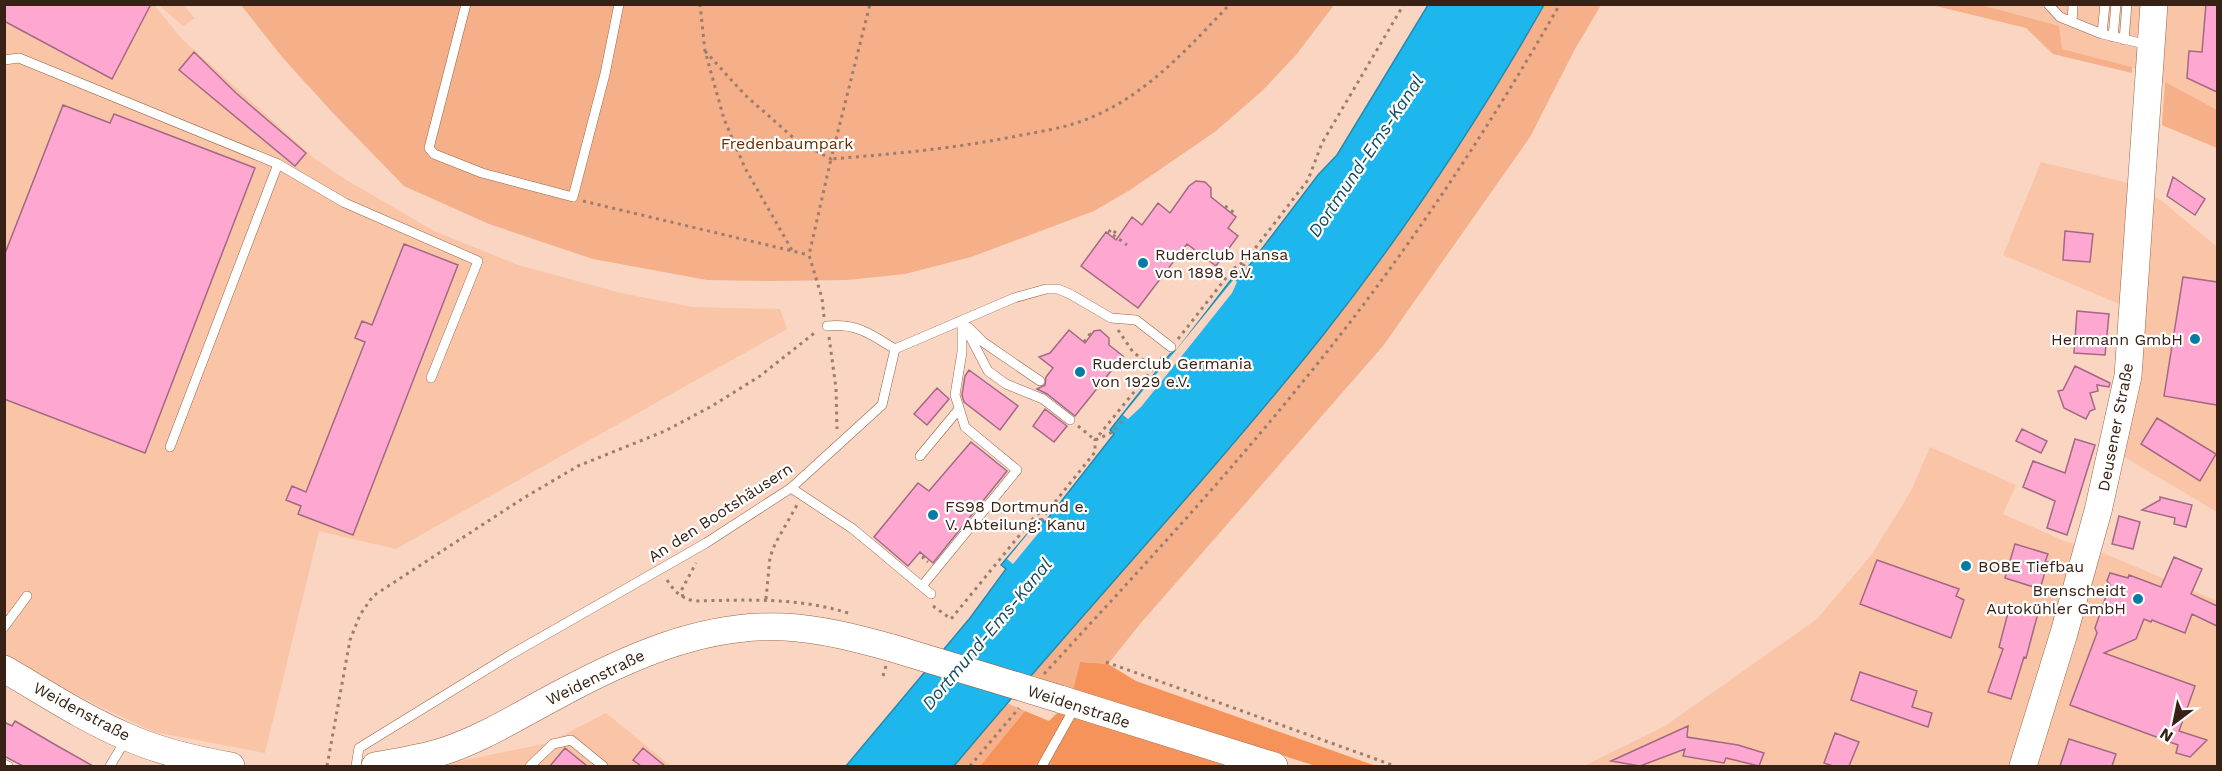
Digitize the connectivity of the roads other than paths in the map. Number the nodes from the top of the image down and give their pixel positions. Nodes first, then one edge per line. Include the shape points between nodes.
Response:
1 (466, 4) edge
2 (619, 4) edge
3 (2048, 4) edge
4 (2105, 4) edge
5 (2116, 4) edge
6 (2127, 4) edge
7 (2154, 4) edge
8 (2073, 6) dead end
9 (2072, 21) junction
10 (2102, 34) junction
11 (2113, 37) junction
12 (2124, 40) junction
13 (2151, 45) junction
14 (4, 60) edge
15 (278, 165) junction
16 (962, 321) junction
17 (827, 326) road end
18 (1171, 348) road end
19 (895, 349) junction
20 (431, 378) dead end
21 (1040, 381) dead end
22 (959, 409) junction
23 (1070, 420) road end
24 (170, 447) dead end
25 (920, 456) dead end
26 (791, 488) junction
27 (922, 586) junction
28 (931, 594) dead end
29 (27, 596) dead end
30 (4, 627) edge
31 (4, 669) edge
32 (1068, 702) junction
33 (127, 737) junction
34 (409, 763) edge
35 (4, 764) edge
36 (8, 766) edge
37 (110, 766) edge
38 (231, 766) edge
39 (356, 766) edge
40 (375, 766) edge
41 (530, 766) edge
42 (603, 766) edge
43 (1042, 766) edge
44 (1274, 766) edge
45 (2023, 766) edge

1 - 2 lane via 429,147 434,154 482,173 573,198
3 - 9 lane via 2061,17
4 - 10 lane
5 - 11 lane
6 - 12 lane
7 - 13 street, Deusener Straße
8 - 9 lane
9 - 10 lane
10 - 11 lane
11 - 12 lane
12 - 13 lane
13 - 45 street, Deusener Straße via 2128,376 2098,511
14 - 15 lane via 19,58
15 - 20 lane via 345,203 478,261
15 - 24 lane
16 - 18 lane via 1014,298 1058,289 1111,318 1136,320
16 - 19 lane
16 - 21 lane via 983,342
16 - 22 lane via 955,395
16 - 23 lane via 988,370 1006,384 1043,399
17 - 19 lane via 845,325 861,330
19 - 26 lane, An den Bootshäusern via 882,405
22 - 25 lane
22 - 27 lane via 964,427 1017,470
26 - 27 lane via 853,529
26 - 39 lane, An den Bootshäusern via 706,543 510,655 359,748
27 - 28 lane
29 - 30 lane
31 - 33 street, Weidenstraße
32 - 34 street, Weidenstraße, bridge via 855,637 783,627 754,628 695,637 649,651 605,669 478,737
32 - 43 lane
32 - 44 street, Weidenstraße
33 - 37 lane
33 - 38 street, Weidenstraße
34 - 40 street, Weidenstraße
35 - 36 lane
41 - 42 lane via 553,744 571,740

